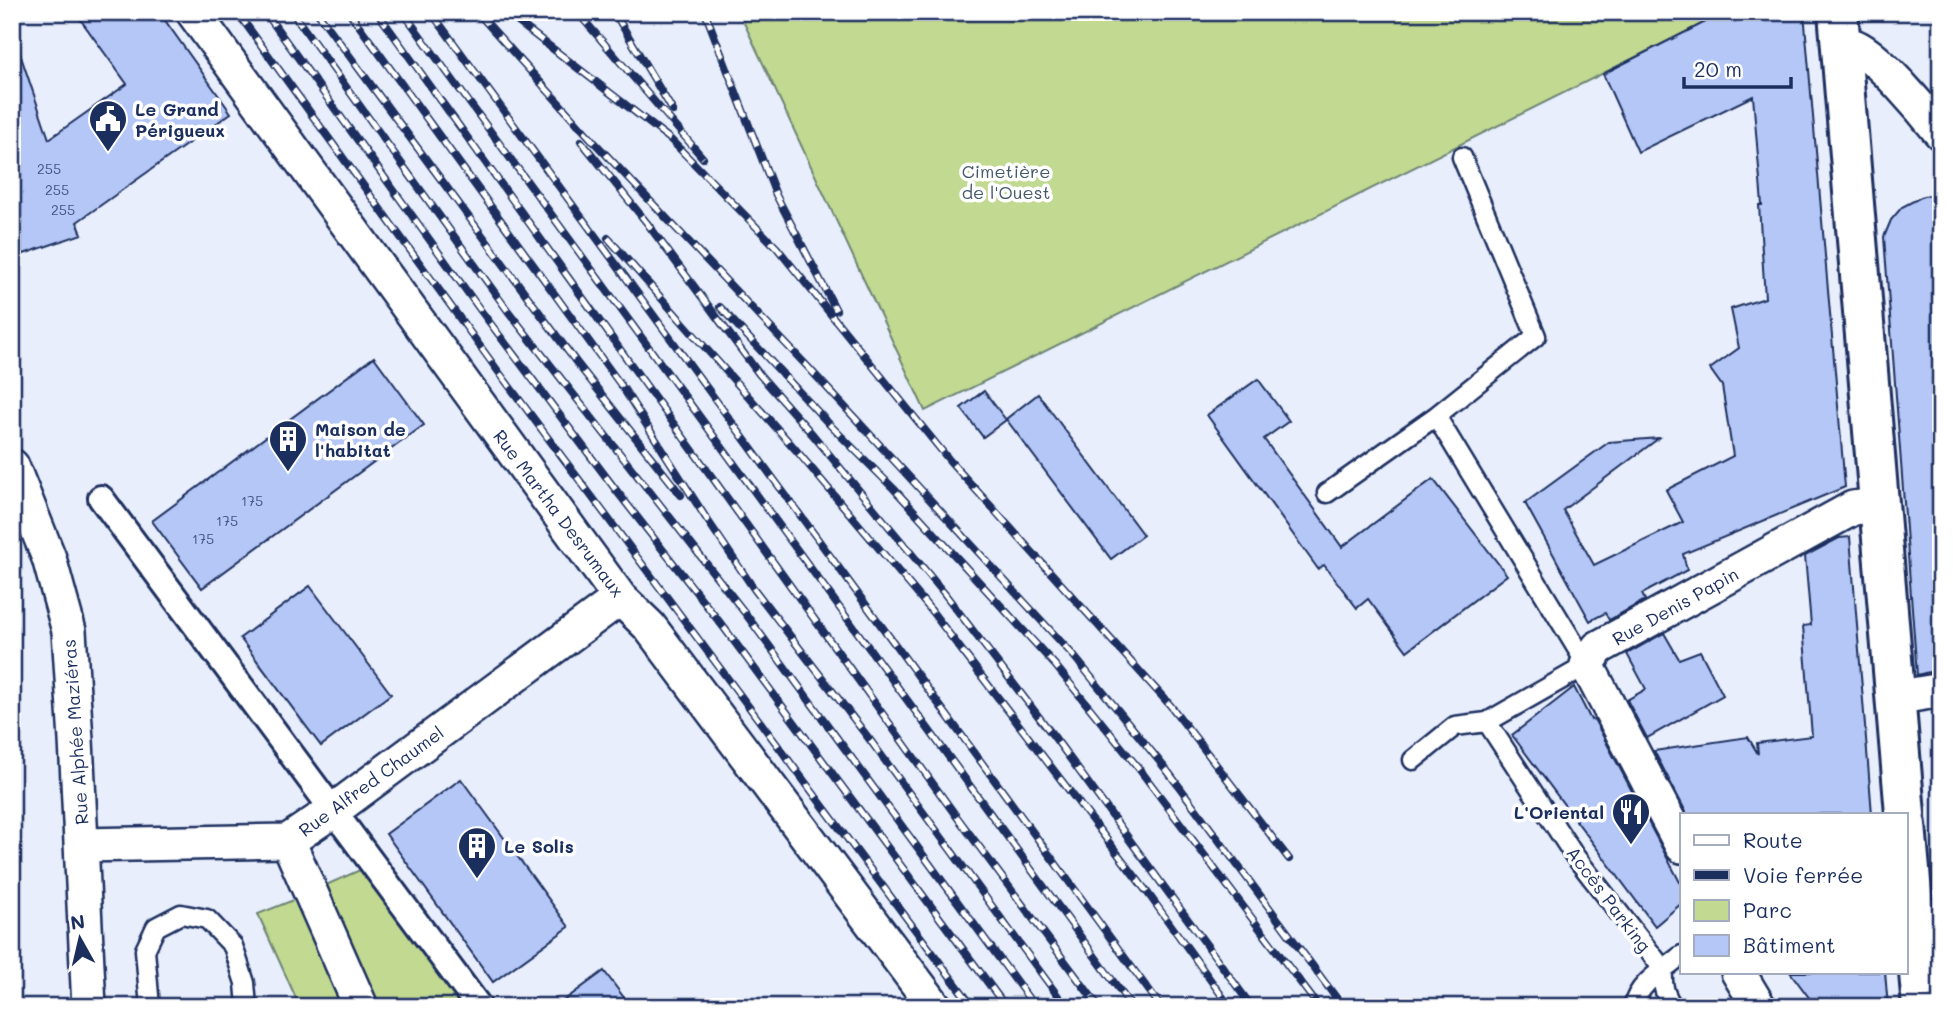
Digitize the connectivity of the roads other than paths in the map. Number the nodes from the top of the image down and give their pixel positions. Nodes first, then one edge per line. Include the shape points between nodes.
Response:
1 (193, 12) edge
2 (1840, 29) edge
3 (1941, 133) edge
4 (1462, 157) dead end
5 (1436, 416) junction
6 (12, 466) edge
7 (1327, 493) dead end
8 (101, 498) dead end
9 (1878, 505) junction
10 (620, 598) junction
11 (1587, 665) junction
12 (1941, 688) edge
13 (1894, 698) junction
14 (1487, 722) junction
15 (1413, 760) dead end
16 (334, 810) junction
17 (1905, 813) edge
18 (288, 841) junction
19 (1680, 842) edge
20 (81, 845) junction
21 (1908, 848) edge
22 (1680, 956) edge
23 (1663, 969) junction
24 (1739, 974) edge
25 (89, 1007) edge
26 (150, 1007) edge
27 (247, 1007) edge
28 (361, 1007) edge
29 (479, 1007) edge
30 (934, 1007) edge
31 (1633, 1007) edge
32 (1673, 1007) edge
33 (1759, 1007) edge
34 (1922, 1007) edge

1 - 10 street, Rue Martha Desrumaux
2 - 3 street
2 - 9 street
4 - 5 lane via 1536,336
5 - 7 lane
5 - 11 lane
6 - 20 street, Rue Alphée Maziéras via 50,558 69,631
8 - 16 street
9 - 11 street, Rue Denis Papin via 1853,508 1598,648
9 - 13 street
10 - 16 street, Rue Alfred Chaumel
10 - 30 street, Rue Martha Desrumaux via 649,625
11 - 14 lane
11 - 19 street
12 - 13 street
13 - 17 street
14 - 15 lane via 1455,726
14 - 23 lane, Accès Parking via 1574,855
16 - 18 street, Rue Alfred Chaumel
16 - 29 street
18 - 20 street, Rue Alfred Chaumel
18 - 28 street
20 - 25 street, Rue Alphée Maziéras
21 - 34 street
22 - 23 lane
23 - 31 lane via 1635,996
23 - 32 lane via 1665,996
24 - 33 street
26 - 27 lane via 145,950 156,927 181,914 207,919 233,946

